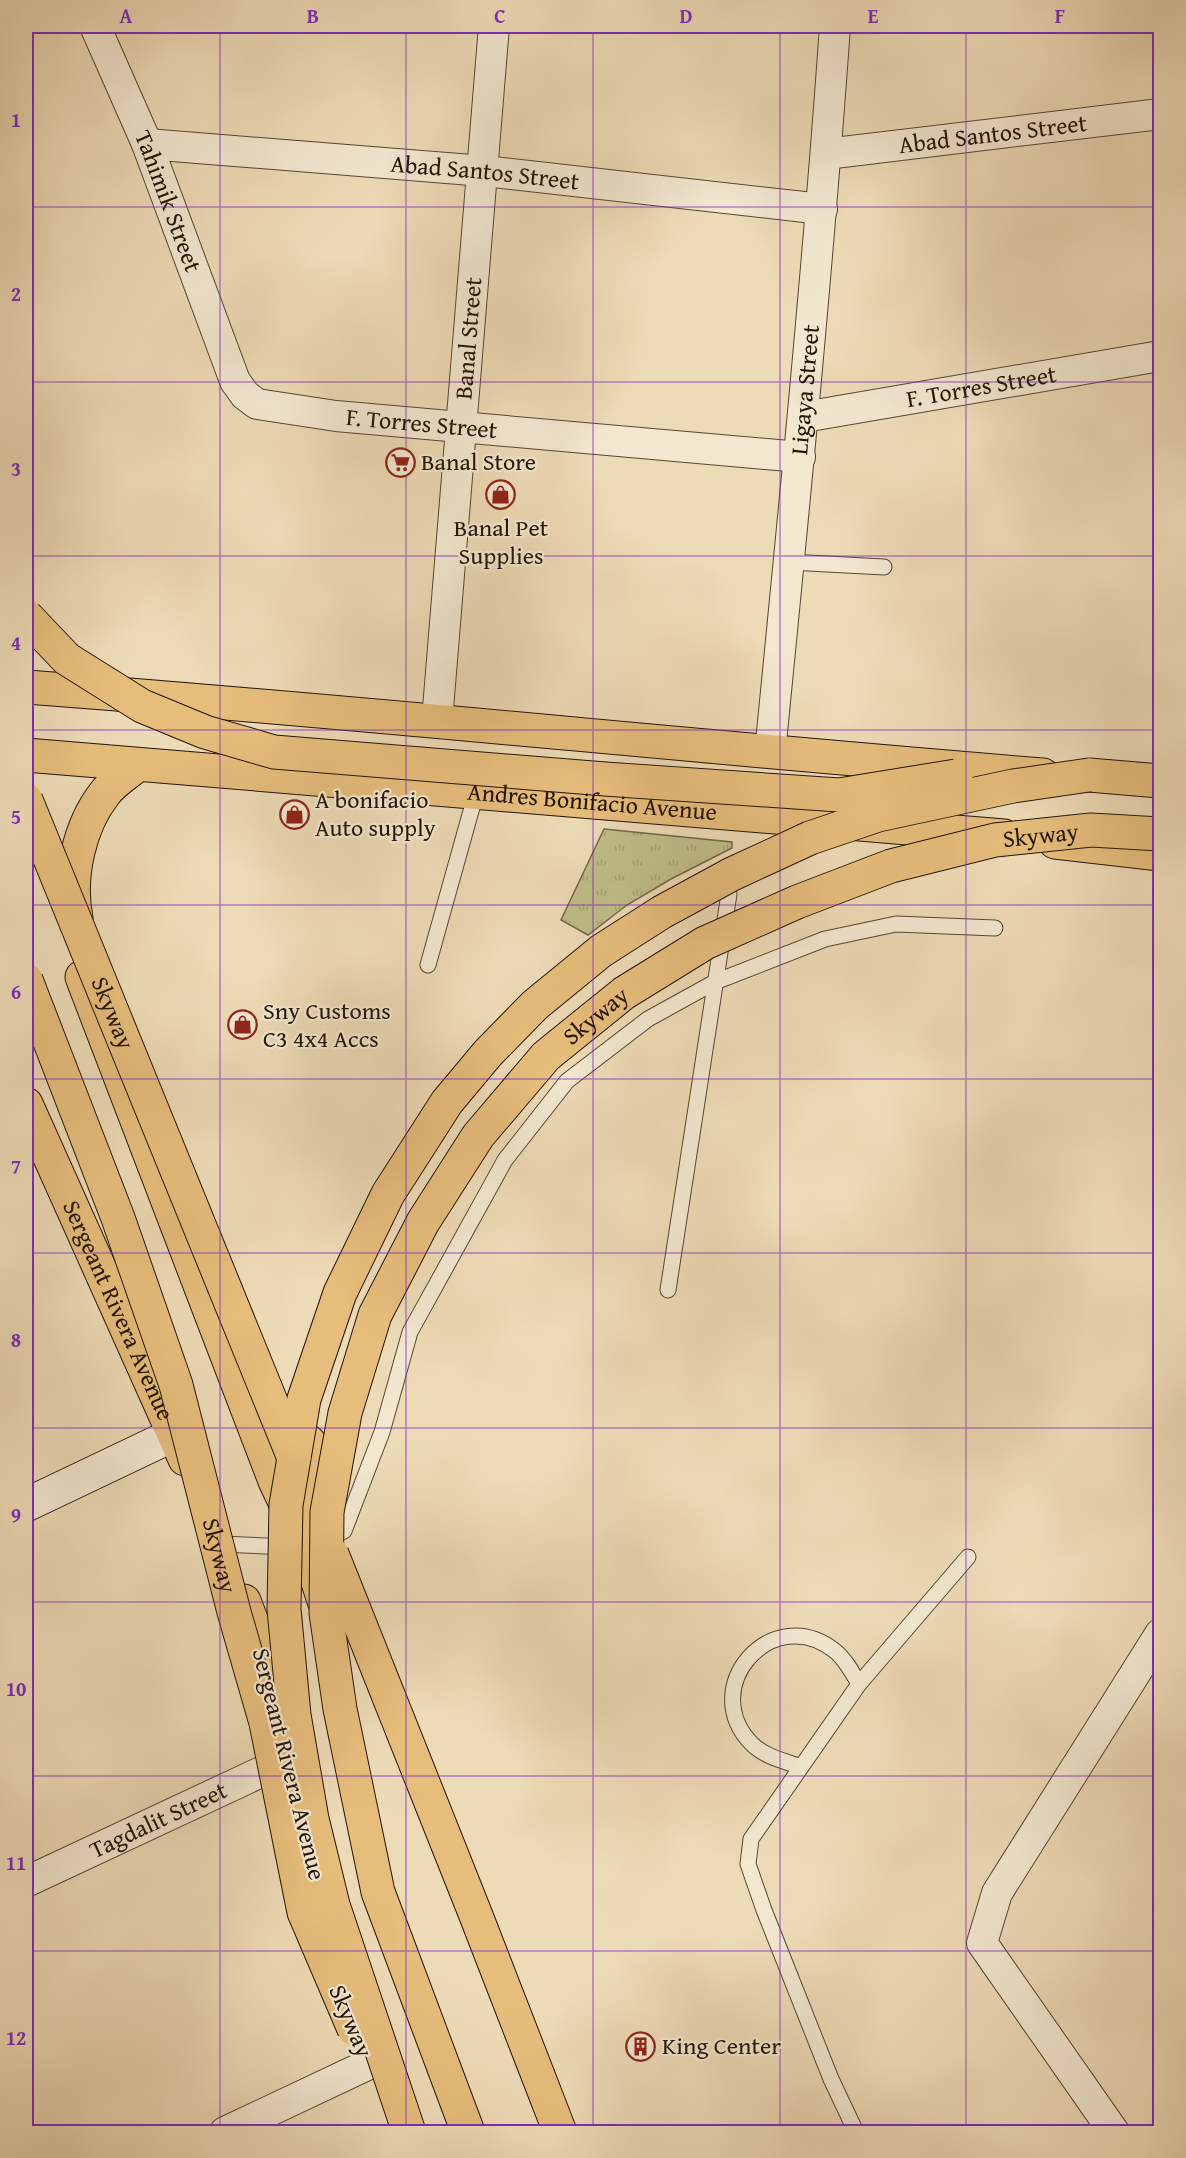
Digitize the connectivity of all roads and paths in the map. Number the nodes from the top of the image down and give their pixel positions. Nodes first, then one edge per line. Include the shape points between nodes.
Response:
1 (94, 26) edge
2 (494, 26) edge
3 (835, 26) edge
4 (1161, 114) edge
5 (147, 144) junction
6 (826, 154) junction
7 (484, 171) junction
8 (822, 209) junction
9 (1161, 356) edge
10 (235, 381) joint
11 (804, 417) junction
12 (462, 427) junction
13 (800, 457) junction
14 (789, 562) junction
15 (884, 567) dead end
16 (26, 616) edge
17 (26, 687) edge
18 (436, 721) junction
19 (770, 752) junction
20 (26, 755) edge
21 (137, 765) junction
22 (1089, 775) junction
23 (1161, 783) edge
24 (476, 793) junction
25 (26, 800) edge
26 (830, 821) junction
27 (26, 824) edge
28 (1161, 834) edge
29 (1161, 854) edge
30 (729, 894) junction
31 (995, 928) dead end
32 (428, 965) dead end
33 (26, 980) edge
34 (715, 982) junction
35 (90, 1000) junction
36 (26, 1104) edge
37 (668, 1290) dead end
38 (175, 1434) junction
39 (26, 1505) edge
40 (220, 1544) junction
41 (307, 1548) junction
42 (968, 1557) dead end
43 (1161, 1634) edge
44 (859, 1684) junction
45 (291, 1758) junction
46 (801, 1767) junction
47 (26, 1882) edge
48 (384, 2056) junction
49 (225, 2133) edge
50 (398, 2133) edge
51 (410, 2133) edge
52 (468, 2133) edge
53 (485, 2133) edge
54 (544, 2133) edge
55 (560, 2133) edge
56 (856, 2133) edge
57 (1114, 2133) edge

1 - 5 street, Tahimik Street
2 - 7 street, Banal Street
3 - 6 street, Ligaya Street
4 - 6 street, Abad Santos Street
5 - 7 street, Abad Santos Street
5 - 10 street, Tahimik Street
6 - 8 street, Ligaya Street
7 - 8 street, Abad Santos Street
7 - 12 street, Banal Street
8 - 11 street, Ligaya Street
9 - 11 street, F. Torres Street
10 - 12 street, F. Torres Street via 257,404 336,416
11 - 13 street, Ligaya Street
12 - 13 street, F. Torres Street
12 - 18 street, Banal Street
13 - 14 street, Ligaya Street
14 - 15 lane
14 - 19 street, Ligaya Street
16 - 22 main road, bridge via 67,659 142,706 205,732 274,752 839,795 970,774
17 - 18 main road
18 - 19 main road
19 - 23 main road
20 - 21 main road, Andres Bonifacio Avenue
21 - 24 main road, Andres Bonifacio Avenue
21 - 35 main road via 105,792 86,828 74,873 73,905
22 - 23 main road, Skyway
22 - 51 main road, Skyway, bridge via 981,792 878,815 810,838 662,912 601,951 535,1005 488,1053 447,1102 388,1194 340,1293 304,1399 286,1505 284,1609 294,1715 312,1819 333,1905
24 - 26 main road, Andres Bonifacio Avenue
24 - 32 lane
25 - 55 main road, Skyway, bridge via 239,1322
26 - 29 main road, Andres Bonifacio Avenue
26 - 30 main road via 779,864
27 - 35 main road
28 - 52 main road, Skyway, bridge via 1091,830 995,840 891,866 797,902 705,944 624,993 546,1056 478,1136 423,1222 375,1315 345,1413 327,1512 326,1613 340,1708 378,1892
30 - 34 lane
30 - 41 main road via 672,924 578,985 489,1070 423,1163 365,1264 311,1420
31 - 34 lane via 896,924 825,939
33 - 50 main road, Skyway, bridge via 118,1218 177,1385 266,1723 304,1912
34 - 37 lane
34 - 41 lane via 648,1019 567,1081 506,1160 410,1332 382,1432 344,1531
35 - 41 main road via 275,1481
36 - 38 main road, Sergeant Rivera Avenue
38 - 39 street
38 - 40 main road, Sergeant Rivera Avenue
40 - 41 lane
40 - 45 main road, Sergeant Rivera Avenue via 273,1677
41 - 53 main road via 346,1671 394,1890
41 - 54 main road via 395,1692 446,1865
42 - 44 lane
43 - 57 street via 997,1893 982,1943
44 - 46 lane
44 - 46 lane via 836,1651 818,1640 796,1636 775,1639 756,1649 742,1665 733,1696 740,1728 753,1745 771,1757
45 - 47 street, Tagdalit Street
45 - 48 main road, Sergeant Rivera Avenue via 324,1908
46 - 56 lane via 752,1839 748,1864 831,2079
48 - 49 street
48 - 51 main road, Sergeant Rivera Avenue

